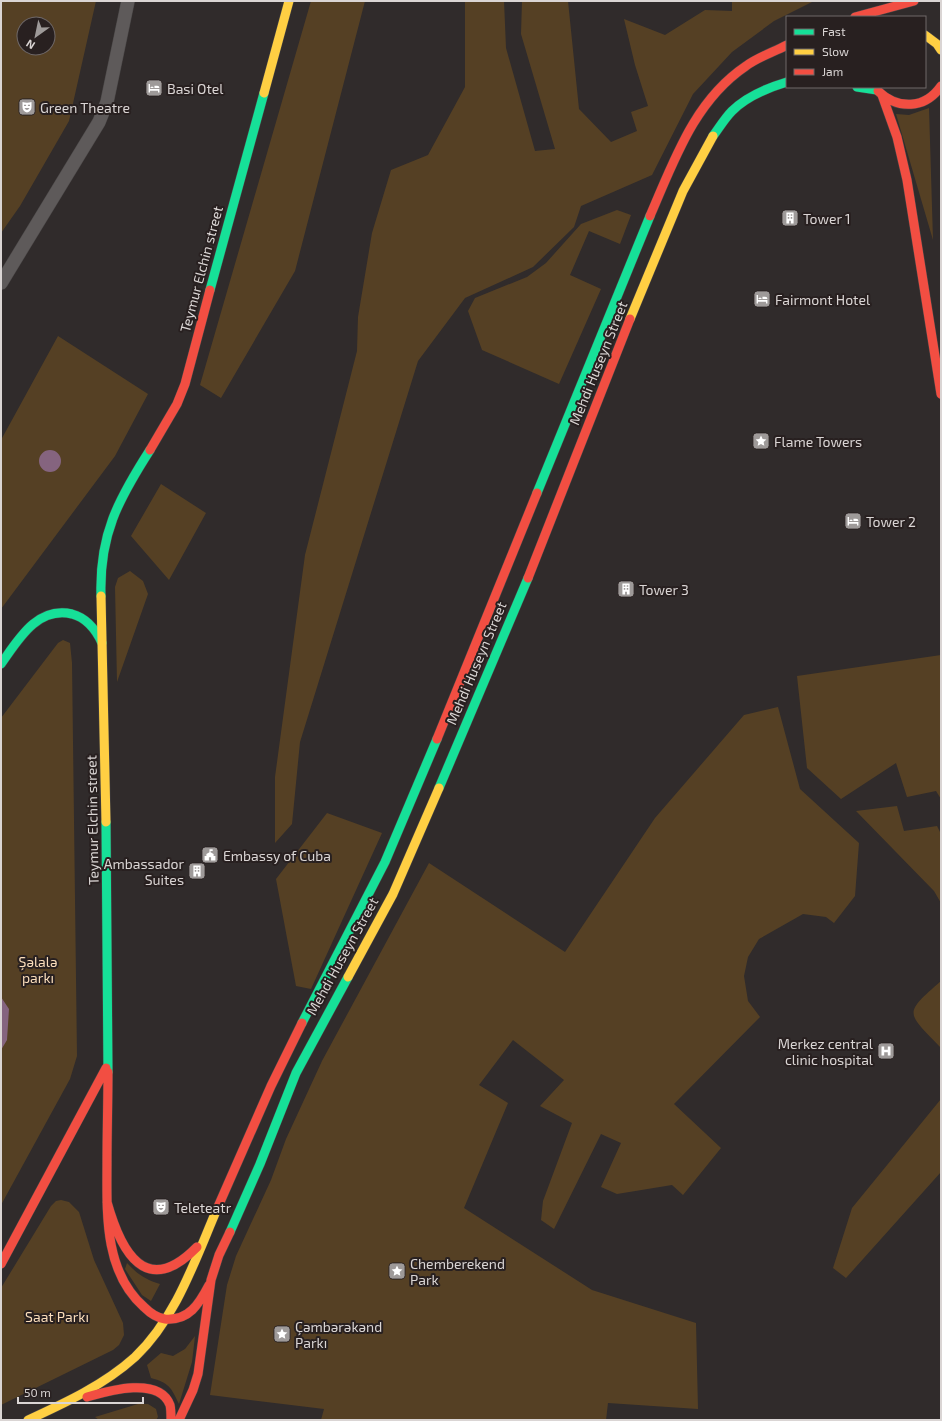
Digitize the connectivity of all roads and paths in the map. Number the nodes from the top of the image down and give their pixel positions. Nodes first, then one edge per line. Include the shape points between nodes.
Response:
1 (128, 1) edge
2 (289, 1) edge
3 (914, 1) edge
4 (924, 3) dead end
5 (906, 14) dead end
6 (859, 16) edge
7 (926, 35) edge
8 (786, 45) edge
9 (941, 50) edge
10 (786, 82) edge
11 (941, 86) edge
12 (862, 88) edge
13 (878, 91) edge
14 (1, 283) edge
15 (941, 394) edge
16 (102, 643) junction
17 (1, 664) edge
18 (108, 1065) junction
19 (107, 1202) junction
20 (207, 1234) junction
21 (1, 1264) edge
22 (211, 1280) junction
23 (164, 1319) junction
24 (62, 1404) junction
25 (28, 1420) edge
26 (171, 1420) edge
27 (179, 1420) edge

1 - 14 street via 107,102 99,122
2 - 16 main road, Teymur Elchin street via 181,395 115,510 107,531 101,573
3 - 6 main road
4 - 5 main road
7 - 9 main road
8 - 20 main road, Mehdi Huseyn Street via 747,65 710,97 692,124 673,162 400,833 280,1066
10 - 22 main road, Mehdi Huseyn Street via 752,96 732,111 709,142 684,191 622,338 528,579 416,842 393,894 296,1073 260,1164 219,1255
11 - 13 main road via 934,96 917,104 898,104
12 - 13 main road
13 - 15 main road via 893,123 910,188
16 - 17 main road via 87,621 68,612 53,612 38,619
16 - 18 main road, Teymur Elchin street
18 - 19 main road
18 - 21 main road
19 - 20 main road via 115,1229 124,1246 136,1262 153,1270 170,1269 180,1263 193,1253
19 - 23 main road via 110,1241 125,1285 139,1305
20 - 23 main road
22 - 23 main road via 198,1306 190,1314 180,1319
22 - 27 main road via 198,1374
23 - 24 main road via 136,1356
24 - 25 main road
24 - 26 main road via 126,1388 144,1387 163,1395 168,1404

